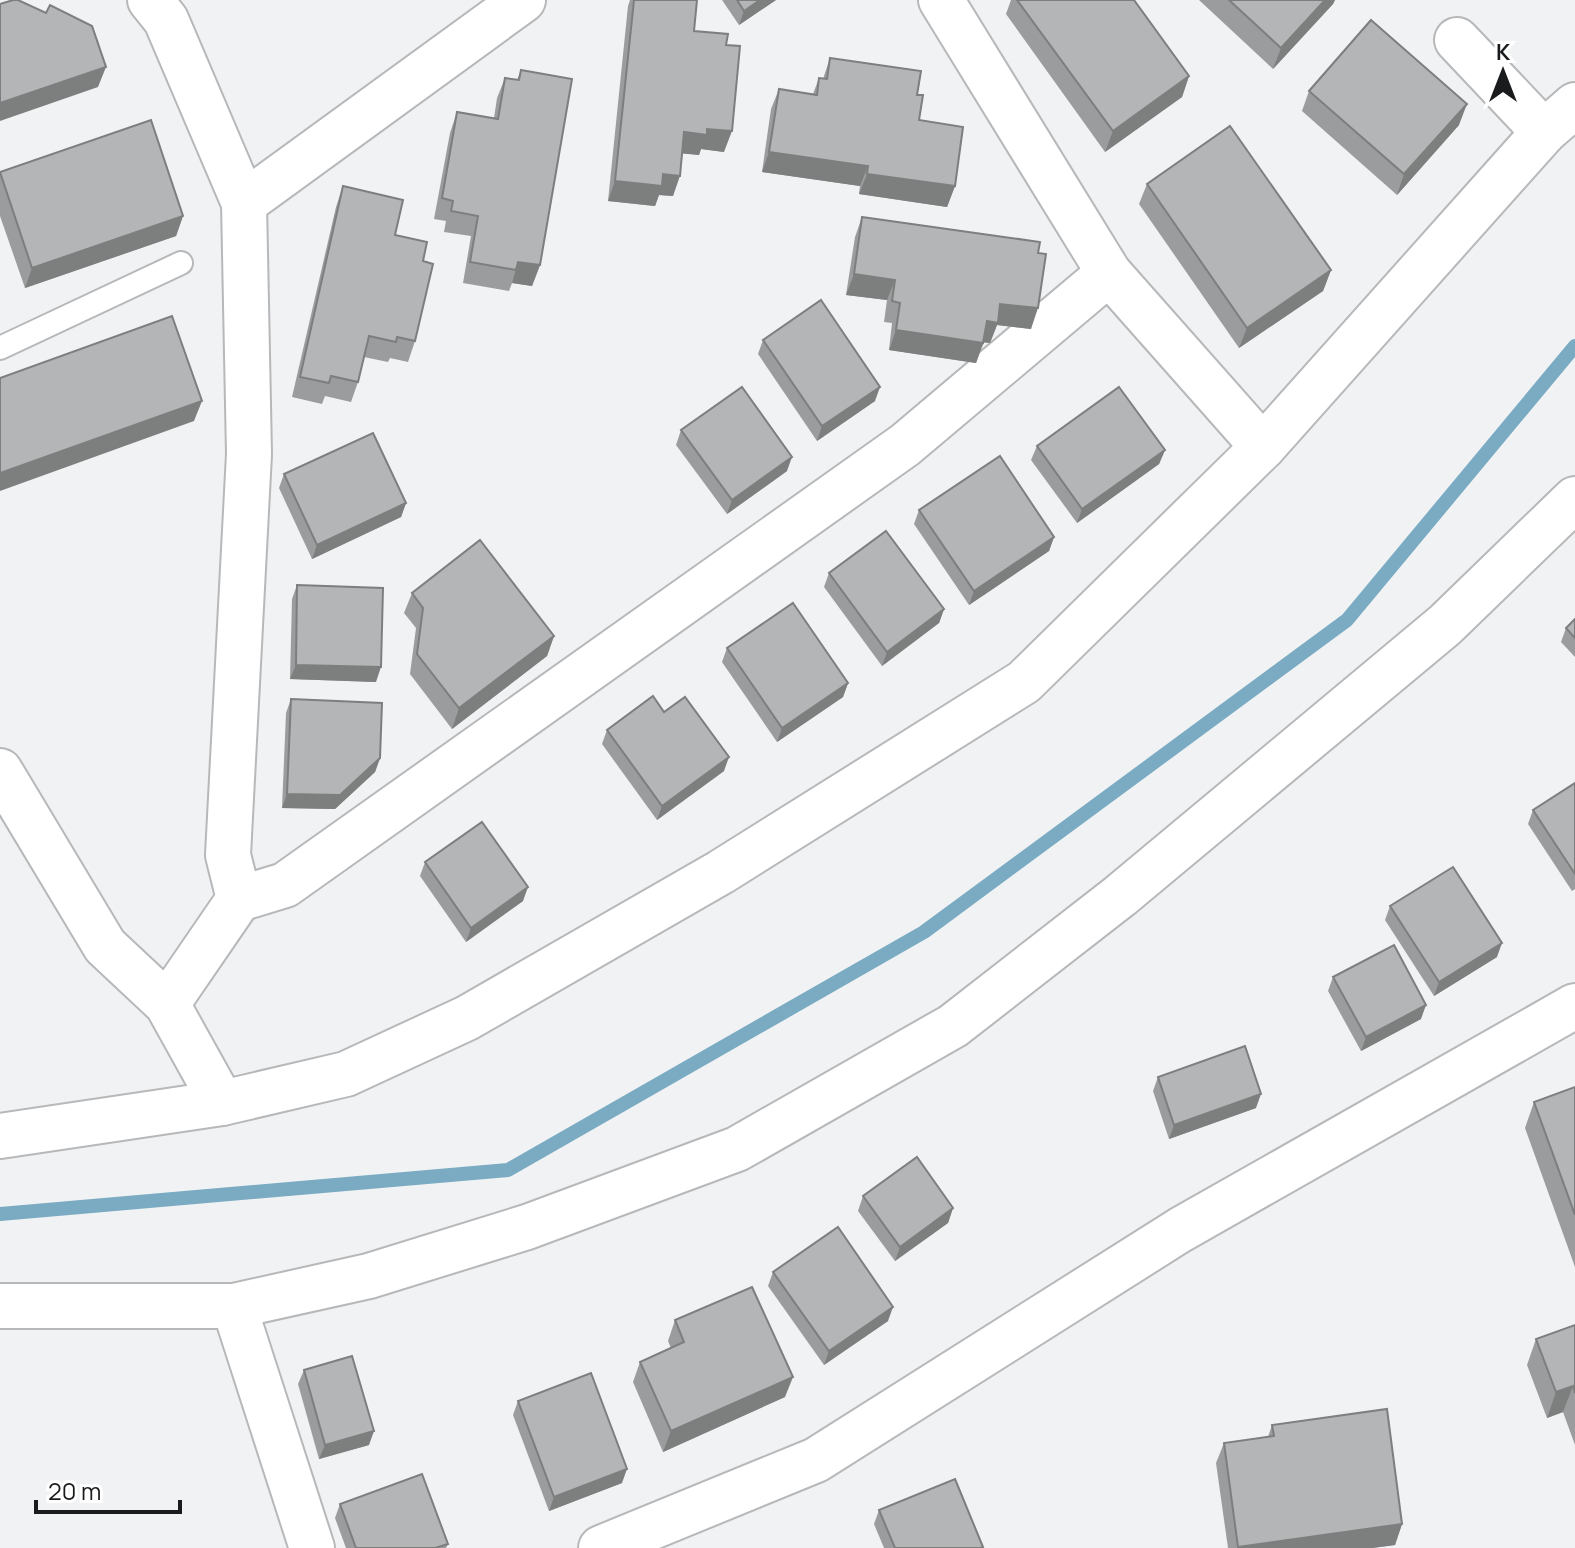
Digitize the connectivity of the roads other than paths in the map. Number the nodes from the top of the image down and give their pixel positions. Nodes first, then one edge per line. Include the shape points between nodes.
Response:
1 (150, 0) edge
2 (523, 0) edge
3 (941, 0) edge
4 (1457, 40) dead end
5 (1560, 118) edge
6 (244, 203) junction
7 (181, 263) dead end
8 (1109, 273) junction
9 (0, 348) edge
10 (1263, 447) junction
11 (1575, 499) edge
12 (0, 771) edge
13 (239, 899) junction
14 (167, 1004) junction
15 (1575, 1006) edge
16 (222, 1103) junction
17 (0, 1136) edge
18 (0, 1306) edge
19 (234, 1306) junction
20 (312, 1548) edge
21 (601, 1548) edge

1 - 6 street via 166,20
2 - 6 street
3 - 8 street
4 - 5 street
5 - 10 street
6 - 13 street via 249,454 228,855
7 - 9 lane
8 - 10 street
8 - 13 street via 905,445 285,885
10 - 16 street via 1011,691 721,872 467,1018 346,1074
11 - 19 street via 1433,635 1120,896 953,1026 737,1149 499,1236 369,1276
12 - 14 street via 105,946
13 - 14 street
14 - 16 street
15 - 21 street via 1180,1230 816,1460
16 - 17 street
18 - 19 street
19 - 20 street

